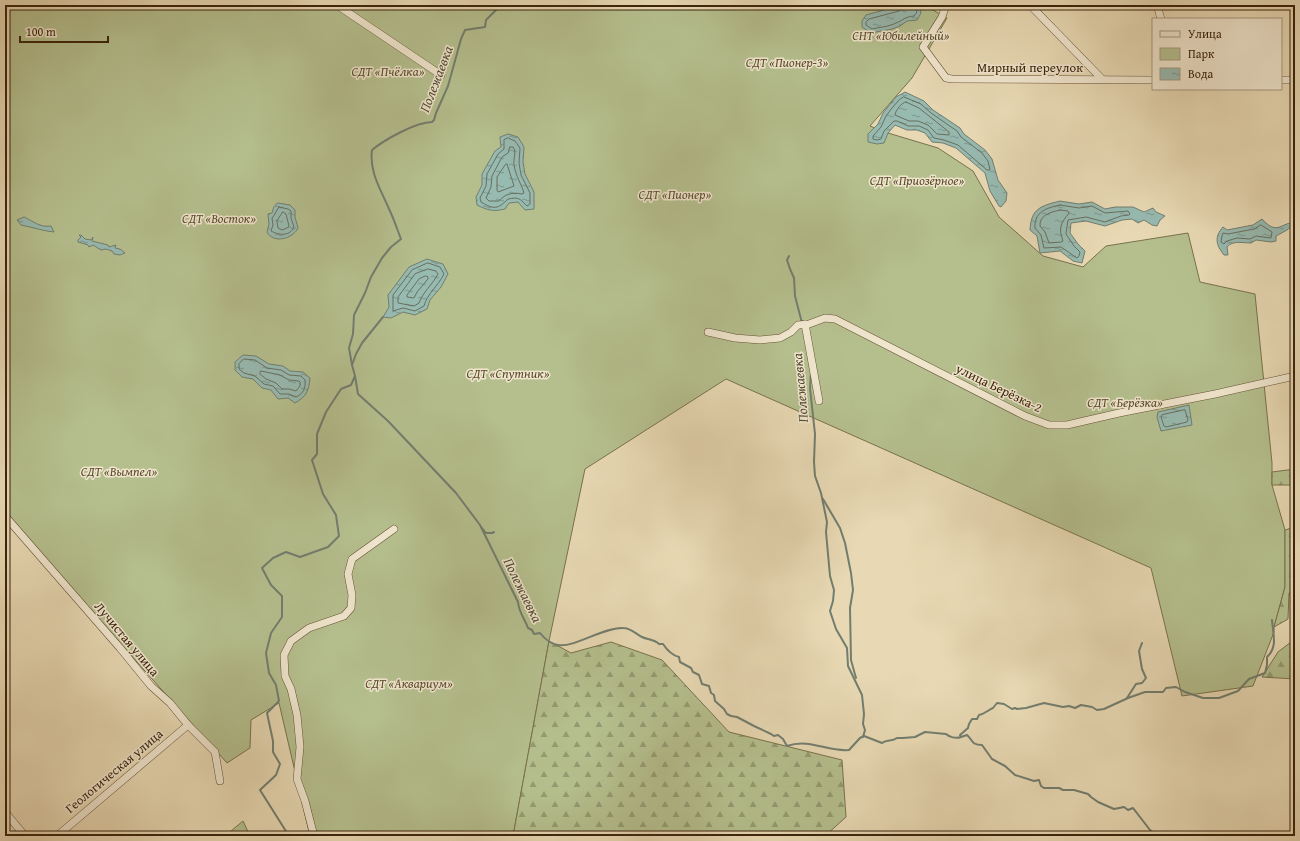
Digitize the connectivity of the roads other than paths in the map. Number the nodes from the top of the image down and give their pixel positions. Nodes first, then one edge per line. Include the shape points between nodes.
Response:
1 (337, 5) edge
2 (946, 5) edge
3 (1030, 5) edge
4 (1157, 5) edge
5 (1161, 18) edge
6 (441, 75) dead end
7 (1102, 79) junction
8 (1152, 80) edge
9 (1282, 80) edge
10 (1295, 80) edge
11 (805, 324) junction
12 (708, 332) dead end
13 (1295, 376) edge
14 (819, 401) dead end
15 (5, 516) edge
16 (394, 529) dead end
17 (188, 725) junction
18 (220, 781) dead end
19 (5, 812) edge
20 (25, 836) edge
21 (57, 836) edge
22 (314, 836) edge

1 - 6 street
2 - 7 street, Мирный переулок via 942,17 923,47 946,78
3 - 7 street
4 - 5 street
7 - 8 street, Мирный переулок
9 - 10 street
11 - 12 street, улица Берёзка-2 via 798,325 780,338 760,340
11 - 13 street, улица Берёзка-2 via 825,318 840,321 1025,416 1049,425 1067,425
11 - 14 street
15 - 17 street, Лучистая улица via 151,686 170,703
16 - 22 street via 352,559 348,574 352,595 351,608 344,616 309,628 291,641 284,655 285,676 297,715 300,747 297,780
17 - 18 street, Лучистая улица via 215,752
17 - 21 street, Геологическая улица
19 - 20 street

